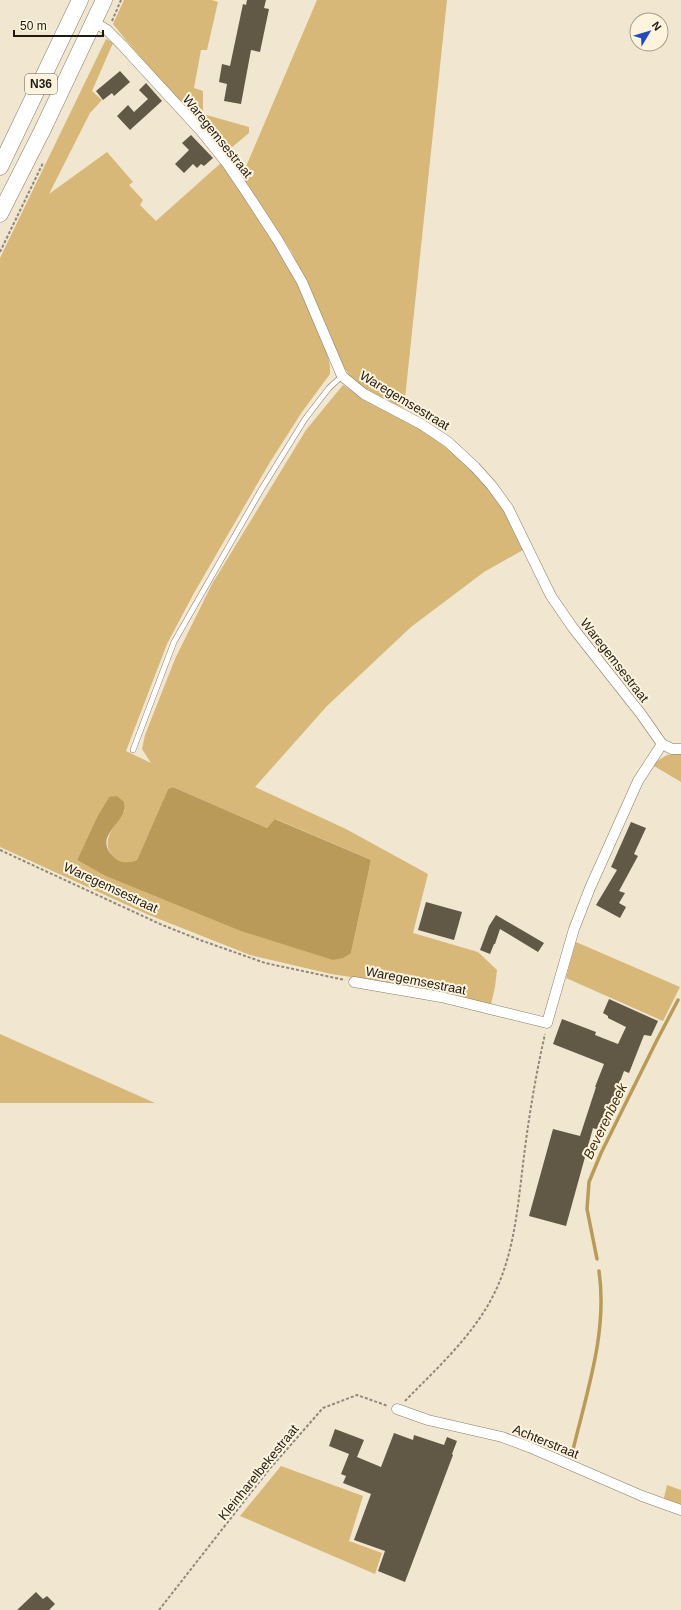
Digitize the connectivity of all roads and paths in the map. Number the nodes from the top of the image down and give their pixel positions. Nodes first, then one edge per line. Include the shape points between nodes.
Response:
1 (80, 0) edge
2 (104, 0) edge
3 (121, 0) edge
4 (100, 26) junction
5 (0, 167) edge
6 (0, 214) edge
7 (342, 376) junction
8 (662, 744) junction
9 (681, 749) edge
10 (133, 750) dead end
11 (0, 850) edge
12 (354, 982) joint
13 (547, 1023) junction
14 (397, 1409) junction
15 (681, 1510) edge
16 (159, 1610) edge

1 - 5 main road, N36
2 - 4 main road, N36
3 - 4 path
4 - 6 main road, N36
4 - 7 street, Waregemsestraat via 201,131 248,192 302,282
7 - 8 street, Waregemsestraat via 364,394 422,424 448,442 492,486 508,508 551,596
7 - 10 lane via 305,419 174,642
8 - 9 street via 672,749
8 - 13 street via 638,781 590,888 574,929
11 - 12 path, Waregemsestraat via 200,940 265,963
12 - 13 street, Waregemsestraat via 441,996
13 - 14 path via 534,1081 516,1216 508,1255 494,1295 468,1334
14 - 15 street, Achterstraat via 428,1420 502,1437
14 - 16 path, Kleinharelbekestraat via 357,1395 323,1408 267,1472

